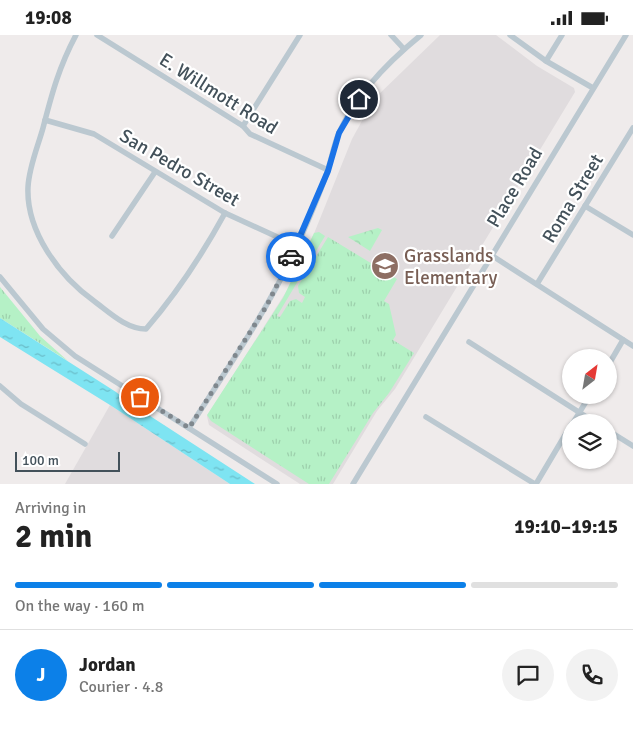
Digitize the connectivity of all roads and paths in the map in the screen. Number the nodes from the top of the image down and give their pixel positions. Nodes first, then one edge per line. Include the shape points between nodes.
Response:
1 (76, 35) edge
2 (97, 35) edge
3 (300, 35) edge
4 (391, 35) edge
5 (421, 35) edge
6 (510, 35) edge
7 (562, 35) edge
8 (626, 35) edge
9 (404, 49) junction
10 (546, 61) junction
11 (593, 88) junction
12 (45, 120) junction
13 (243, 126) junction
14 (633, 128) edge
15 (328, 171) junction
16 (155, 172) junction
17 (586, 206) junction
18 (225, 213) junction
19 (633, 235) edge
20 (112, 236) dead end
21 (297, 246) junction
22 (491, 255) junction
23 (0, 277) edge
24 (538, 284) junction
25 (624, 340) junction
26 (469, 342) dead end
27 (633, 346) edge
28 (618, 350) edge
29 (0, 385) edge
30 (584, 404) edge
31 (580, 411) junction
32 (578, 414) edge
33 (584, 414) edge
34 (426, 417) dead end
35 (189, 428) junction
36 (617, 436) edge
37 (562, 440) edge
38 (85, 444) dead end
39 (633, 446) edge
40 (277, 484) edge
41 (353, 484) edge
42 (535, 484) edge

1 - 12 street via 58,72
2 - 13 street, E. Willmott Road
3 - 13 street
4 - 9 street
5 - 9 street
6 - 10 street
7 - 10 street
8 - 11 street, Place Road
9 - 15 street via 351,110 339,133
10 - 11 street
11 - 22 street, Place Road
12 - 16 street, San Pedro Street via 94,134
12 - 18 street via 28,185 29,208 35,230 48,252 84,294 129,325 146,329 174,297
13 - 15 street, E. Willmott Road via 250,134
14 - 17 street, Roma Street
15 - 21 street
16 - 18 street, San Pedro Street
16 - 20 street
17 - 19 street
17 - 24 street, Roma Street
18 - 21 street, San Pedro Street
21 - 35 street via 266,307
22 - 24 street
22 - 41 street, Place Road
23 - 35 street via 54,340
24 - 25 street
25 - 27 street
25 - 28 street
26 - 31 street
29 - 38 street via 21,404
30 - 31 street
31 - 32 street
31 - 33 street
34 - 42 street
35 - 40 street
36 - 39 street
37 - 42 street

